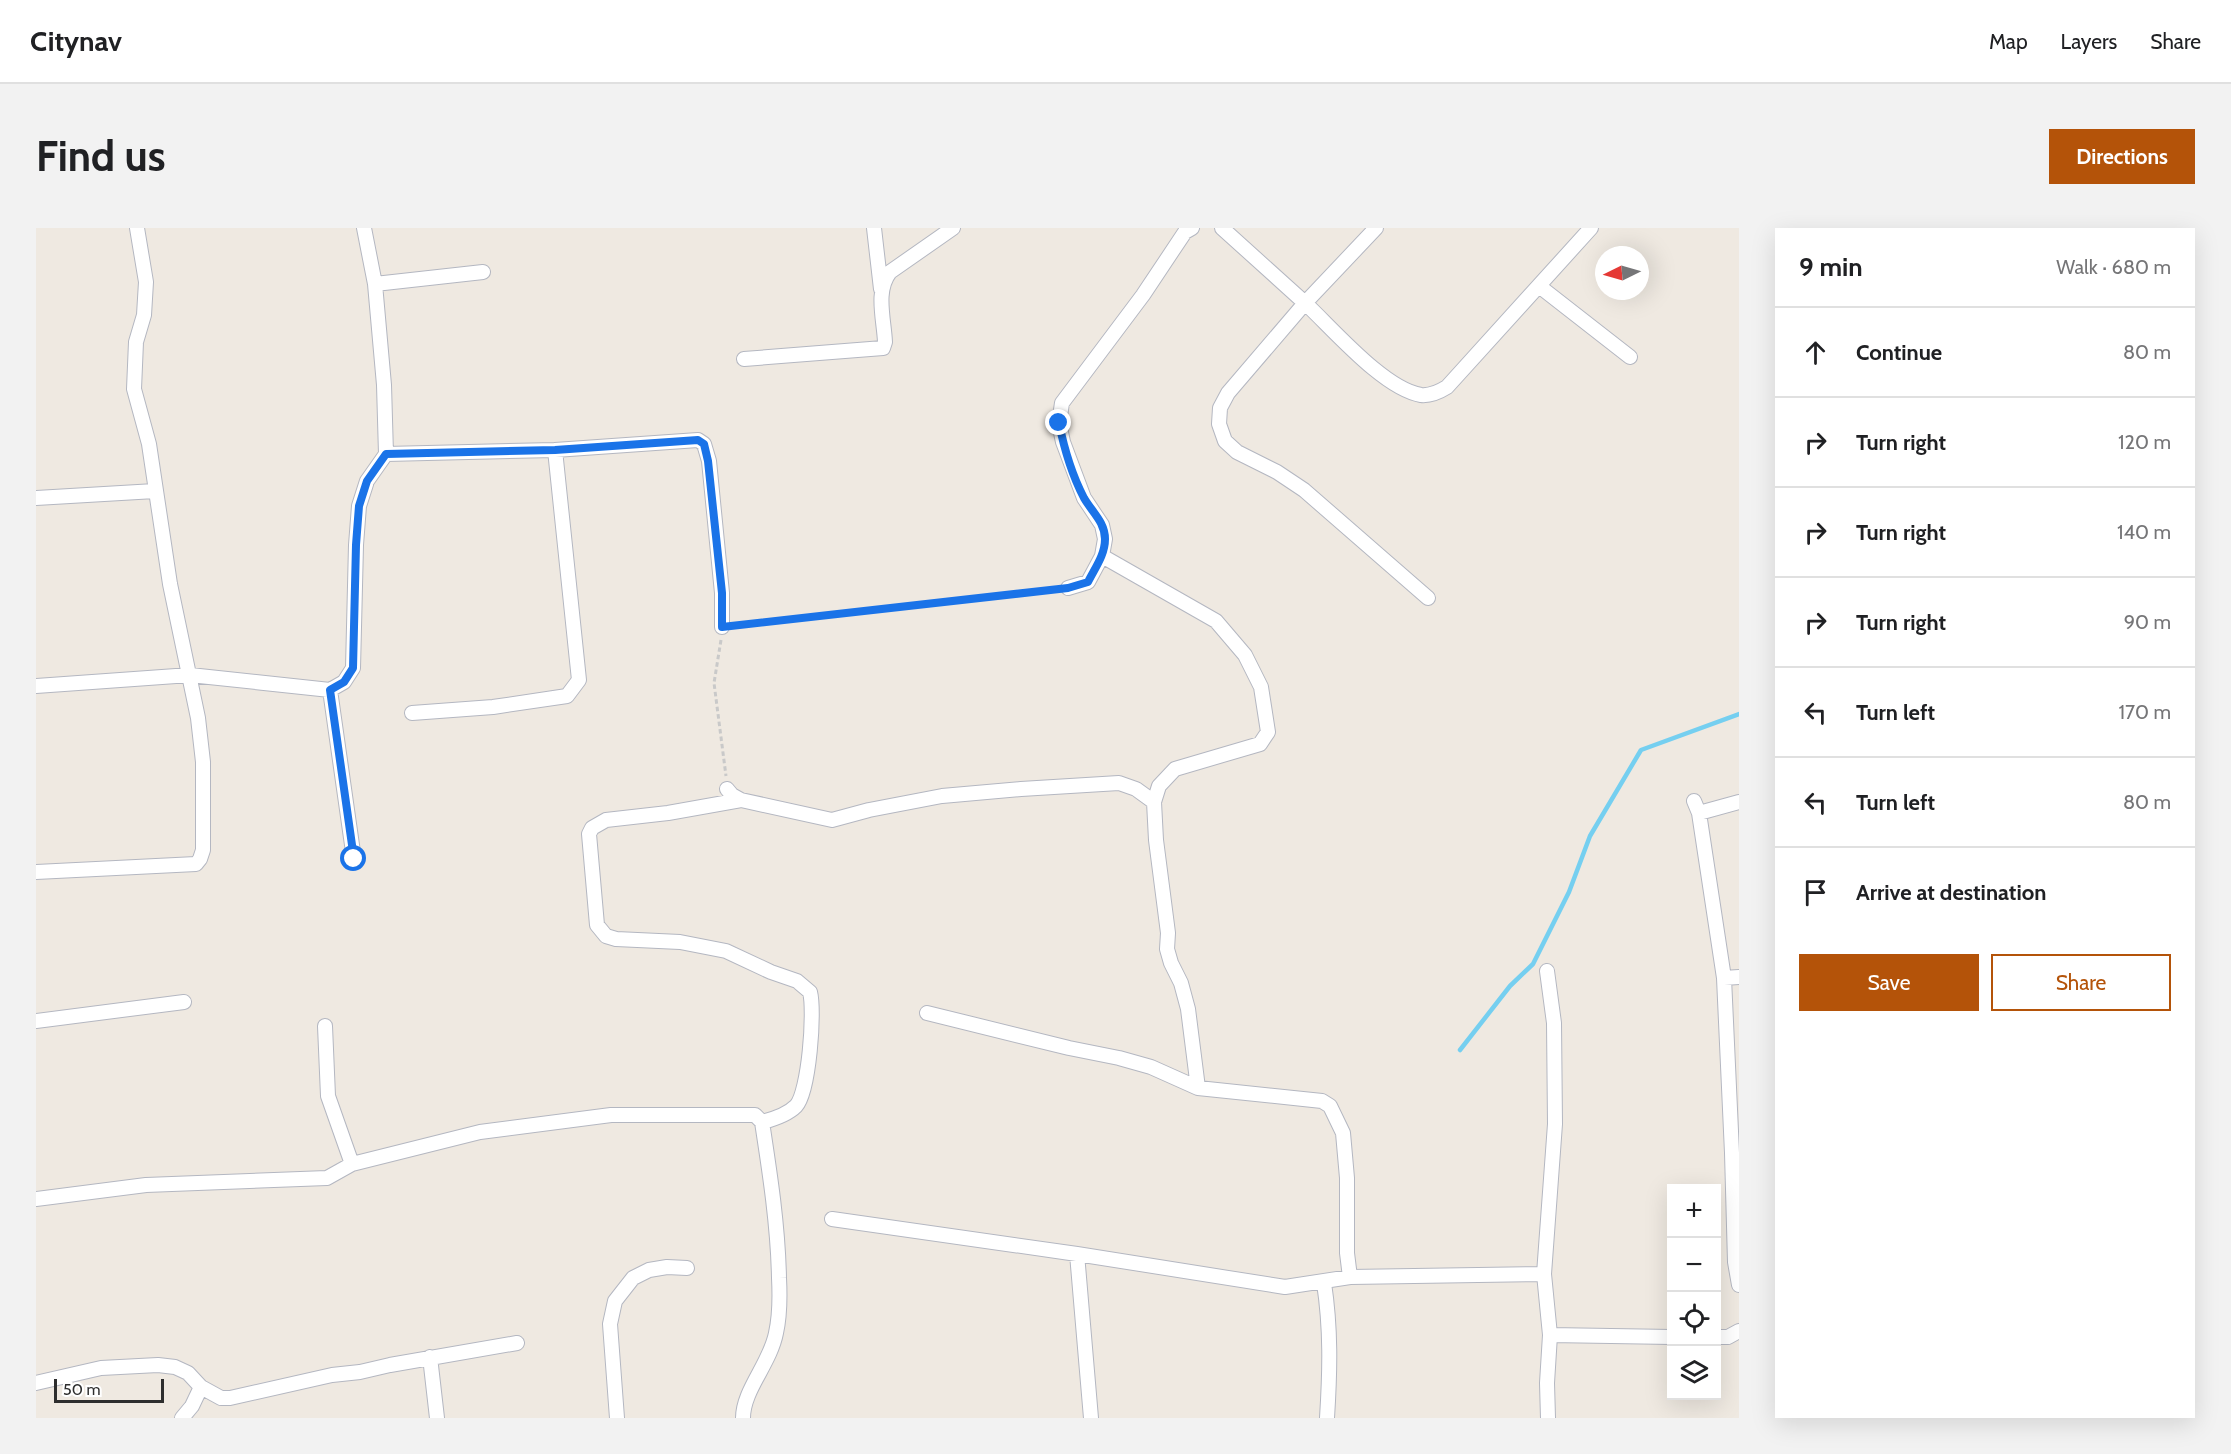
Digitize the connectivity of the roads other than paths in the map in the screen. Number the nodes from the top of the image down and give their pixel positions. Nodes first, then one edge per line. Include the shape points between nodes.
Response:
1 (137, 228) edge
2 (364, 228) edge
3 (874, 228) edge
4 (953, 228) edge
5 (1222, 228) edge
6 (1376, 228) edge
7 (1591, 228) edge
8 (1185, 229) edge
9 (483, 272) dead end
10 (375, 284) junction
11 (1539, 286) junction
12 (881, 290) junction
13 (1305, 303) junction
14 (1630, 357) dead end
15 (744, 358) dead end
16 (555, 450) junction
17 (386, 454) junction
18 (155, 491) junction
19 (36, 498) edge
20 (1102, 556) junction
21 (1068, 588) road end
22 (1428, 598) dead end
23 (722, 627) road end
24 (190, 675) junction
25 (36, 686) edge
26 (330, 690) junction
27 (412, 713) dead end
28 (728, 789) road end
29 (741, 800) junction
30 (1154, 802) junction
31 (1739, 802) edge
32 (354, 859) dead end
33 (36, 872) edge
34 (1547, 971) dead end
35 (1739, 977) edge
36 (1724, 978) junction
37 (184, 1002) dead end
38 (927, 1012) dead end
39 (36, 1021) edge
40 (325, 1026) dead end
41 (1198, 1088) junction
42 (762, 1122) junction
43 (1736, 1152) edge
44 (352, 1164) junction
45 (36, 1199) edge
46 (832, 1219) dead end
47 (1077, 1254) junction
48 (687, 1268) dead end
49 (1544, 1274) junction
50 (1350, 1277) junction
51 (1324, 1282) junction
52 (1739, 1285) edge
53 (1739, 1331) edge
54 (1550, 1335) junction
55 (1667, 1336) edge
56 (1721, 1337) edge
57 (517, 1343) dead end
58 (429, 1357) junction
59 (36, 1383) edge
60 (201, 1387) junction
61 (182, 1418) edge
62 (437, 1418) edge
63 (617, 1418) edge
64 (743, 1418) edge
65 (1091, 1418) edge
66 (1328, 1418) edge
67 (1548, 1418) edge

1 - 18 street via 146,291 136,342 134,389 149,444
2 - 10 street
3 - 12 street
4 - 12 street via 890,272
5 - 13 street
6 - 13 street
7 - 11 street
8 - 20 street via 1143,295 1062,403 1059,423 1063,441 1084,498 1102,525
9 - 10 street
10 - 17 street
11 - 13 street via 1447,387 1435,394 1422,395 1388,381
11 - 14 street
12 - 15 street via 883,348
13 - 22 street via 1228,393 1220,408 1219,424 1225,441 1237,452 1304,490
16 - 17 street
16 - 23 street via 690,439 704,444 722,593
16 - 27 street via 579,680 567,696
17 - 26 street via 367,481 359,506 353,668 344,682
18 - 19 street
18 - 24 street
20 - 21 street via 1088,582
20 - 30 street via 1216,621 1245,655 1261,687 1268,732 1260,744 1175,769 1159,786
24 - 25 street
24 - 26 street
24 - 33 street via 203,762 201,859 196,864
26 - 32 street
28 - 29 street
29 - 30 street via 832,820 942,796 1119,783
29 - 42 street via 606,820 589,834 597,925 606,936 681,942 726,951 797,981 810,992 812,1013 805,1090 796,1106
30 - 41 street via 1167,949 1188,1009
31 - 36 street via 1696,807
34 - 49 street via 1554,1023 1555,1124
35 - 36 street
36 - 43 street
37 - 39 street
38 - 41 street via 1119,1058
40 - 44 street via 328,1096
41 - 50 street via 1322,1101 1330,1106 1343,1133 1346,1155
42 - 44 street via 755,1115 744,1114 611,1115 480,1132
42 - 64 street via 779,1248 779,1315 771,1353 749,1392
43 - 52 street via 1735,1262
44 - 45 street via 327,1178 146,1185
46 - 47 street
47 - 51 street via 1285,1287
47 - 65 street
48 - 63 street via 649,1270 633,1278 615,1301 610,1324
49 - 50 street
49 - 54 street
50 - 51 street
51 - 66 street via 1330,1322
53 - 56 street
54 - 55 street
54 - 67 street
57 - 58 street
58 - 60 street via 230,1398 221,1398
58 - 62 street
59 - 60 street via 101,1368 158,1365 188,1373
60 - 61 street

